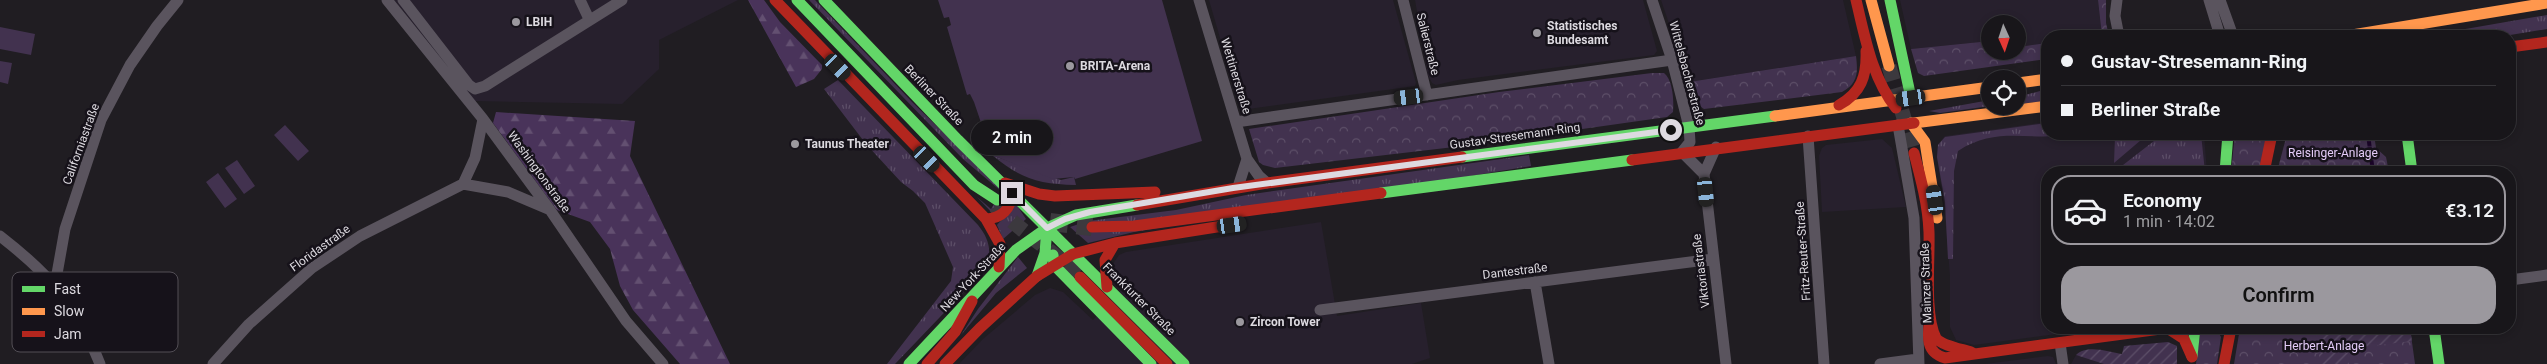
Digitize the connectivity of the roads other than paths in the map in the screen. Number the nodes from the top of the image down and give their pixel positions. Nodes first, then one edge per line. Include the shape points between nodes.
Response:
1 (178, 0) edge
2 (387, 0) edge
3 (403, 0) edge
4 (580, 0) edge
5 (622, 0) edge
6 (775, 0) edge
7 (797, 0) edge
8 (824, 0) edge
9 (1199, 0) edge
10 (1403, 0) edge
11 (1652, 0) edge
12 (1871, 0) edge
13 (1890, 0) edge
14 (2117, 0) edge
15 (2209, 0) edge
16 (2220, 0) edge
17 (1857, 1) edge
18 (2547, 3) edge
19 (589, 19) junction
20 (2403, 26) junction
21 (2118, 30) edge
22 (2218, 30) edge
23 (2231, 30) edge
24 (2380, 30) edge
25 (2400, 30) edge
26 (1865, 36) junction
27 (2547, 42) edge
28 (2516, 46) edge
29 (1672, 60) junction
30 (1889, 66) tunnel mouth
31 (2041, 80) edge
32 (2026, 82) edge
33 (1981, 88) edge
34 (1427, 95) junction
35 (1911, 98) junction
36 (1889, 100) junction
37 (2041, 107) edge
38 (1832, 108) junction
39 (1941, 119) junction
40 (483, 120) junction
41 (1904, 121) junction
42 (1236, 122) junction
43 (1689, 127) junction
44 (1808, 136) junction
45 (2228, 140) edge
46 (2271, 140) edge
47 (2407, 140) edge
48 (1925, 142) junction
49 (1540, 147) junction
50 (1716, 147) junction
51 (1682, 152) junction
52 (1914, 153) tunnel mouth
53 (1247, 159) junction
54 (2225, 166) edge
55 (2265, 166) edge
56 (2411, 166) edge
57 (1543, 170) junction
58 (1704, 174) junction
59 (996, 178) junction
60 (1267, 183) junction
61 (463, 184) junction
62 (1235, 187) junction
63 (1434, 187) junction
64 (1012, 193) junction
65 (995, 202) tunnel mouth
66 (550, 210) junction
67 (986, 219) junction
68 (1092, 228) tunnel mouth
69 (1051, 232) junction
70 (0, 236) edge
71 (1116, 243) junction
72 (1073, 254) junction
73 (1713, 259) junction
74 (1054, 265) junction
75 (1000, 267) junction
76 (44, 272) edge
77 (58, 272) edge
78 (2547, 275) edge
79 (1037, 276) junction
80 (1080, 277) tunnel mouth
81 (2516, 279) edge
82 (1536, 282) junction
83 (1107, 287) junction
84 (975, 295) junction
85 (1320, 310) dead end
86 (1930, 316) junction
87 (2124, 334) edge
88 (2176, 334) edge
89 (2194, 334) edge
90 (2223, 334) edge
91 (2230, 334) edge
92 (2435, 334) edge
93 (2060, 343) junction
94 (1946, 344) junction
95 (94, 352) edge
96 (1984, 353) junction
97 (2192, 361) edge
98 (1919, 362) edge
99 (100, 364) edge
100 (213, 364) edge
101 (663, 364) edge
102 (909, 364) edge
103 (927, 364) edge
104 (945, 364) edge
105 (1151, 364) edge
106 (1167, 364) edge
107 (1184, 364) edge
108 (1549, 364) edge
109 (1726, 364) edge
110 (1824, 364) edge
111 (1880, 364) edge
112 (2063, 364) edge
113 (2223, 364) edge
114 (2439, 364) edge

1 - 77 street, Californiastraße via 130,65 102,120 65,228
2 - 40 street, Washingtonstraße
3 - 19 street via 475,89 485,86
4 - 19 street
5 - 19 street
6 - 67 main road
7 - 65 main road via 974,186
8 - 59 main road, Berliner Straße
9 - 42 street, Wettinerstraße
10 - 34 street, Salierstraße
11 - 29 street, Wittelsbacherstraße
12 - 30 main road
13 - 35 main road
14 - 21 street
15 - 22 street
16 - 23 street
17 - 26 main road
18 - 20 main road
20 - 24 main road
20 - 25 main road
26 - 36 main road
26 - 38 main road via 1867,61 1864,83 1854,96
27 - 28 main road
29 - 34 street
29 - 43 street, Wittelsbacherstraße
31 - 32 main road
33 - 35 main road, Gustav-Stresemann-Ring
34 - 42 street
35 - 36 main road, Gustav-Stresemann-Ring
35 - 41 main road
36 - 38 main road, Gustav-Stresemann-Ring
36 - 41 main road
37 - 39 main road
38 - 43 main road, Gustav-Stresemann-Ring
39 - 41 main road
39 - 48 main road
40 - 61 street via 475,158
40 - 66 street, Washingtonstraße
41 - 44 main road
41 - 48 main road
41 - 98 street, Mainzer Straße via 1914,218
42 - 53 street, Wettinerstraße
43 - 49 main road, Gustav-Stresemann-Ring
43 - 51 street, Wittelsbacherstraße via 1690,142
44 - 50 main road
44 - 110 street, Fritz-Reuter-Straße
45 - 54 main road
46 - 55 main road
47 - 56 main road
48 - 94 main road, Mainzer Straße via 1935,200 1939,312
49 - 57 main road via 1535,155
49 - 60 main road, Gustav-Stresemann-Ring
50 - 51 main road
50 - 58 street
51 - 57 main road
51 - 58 street
52 - 86 main road, Mainzer Straße via 1929,230
53 - 60 street, Wettinerstraße
53 - 62 street
57 - 63 main road
58 - 73 street, Viktoriastraße
59 - 62 main road via 1019,188 1055,196
59 - 64 main road, Berliner Straße
60 - 62 main road, Gustav-Stresemann-Ring
61 - 66 street via 508,192
61 - 100 street, Floridastraße via 360,236 312,268 249,324
62 - 69 main road, Gustav-Stresemann-Ring via 1090,212 1060,221
63 - 68 main road via 1134,226
63 - 71 main road via 1305,214
64 - 67 main road via 1005,212 997,218
64 - 69 main road, Berliner Straße
66 - 101 street, Washingtonstraße via 626,321
67 - 75 main road via 1000,244
69 - 72 main road, Frankfurter Straße
69 - 74 main road
69 - 75 main road, New-York-Straße via 1016,250
69 - 79 main road
70 - 76 street
71 - 72 main road
71 - 83 main road via 1105,260
72 - 74 main road
72 - 83 main road, Frankfurter Straße
73 - 82 street, Dantestraße
73 - 109 street, Viktoriastraße
74 - 79 main road
74 - 105 main road
75 - 84 main road, New-York-Straße
78 - 81 street
79 - 104 main road
80 - 106 main road
82 - 85 street, Dantestraße
82 - 108 street
83 - 107 main road, Frankfurter Straße
84 - 102 main road, New-York-Straße
84 - 103 main road via 955,332
86 - 94 main road, Mainzer Straße via 1936,337
86 - 96 main road via 1928,342 1934,354 1951,358
87 - 93 main road
88 - 97 main road via 2184,339
89 - 97 main road
90 - 113 main road
91 - 113 main road
92 - 114 main road
93 - 96 main road
93 - 112 street
94 - 96 main road
95 - 99 street
98 - 111 street

